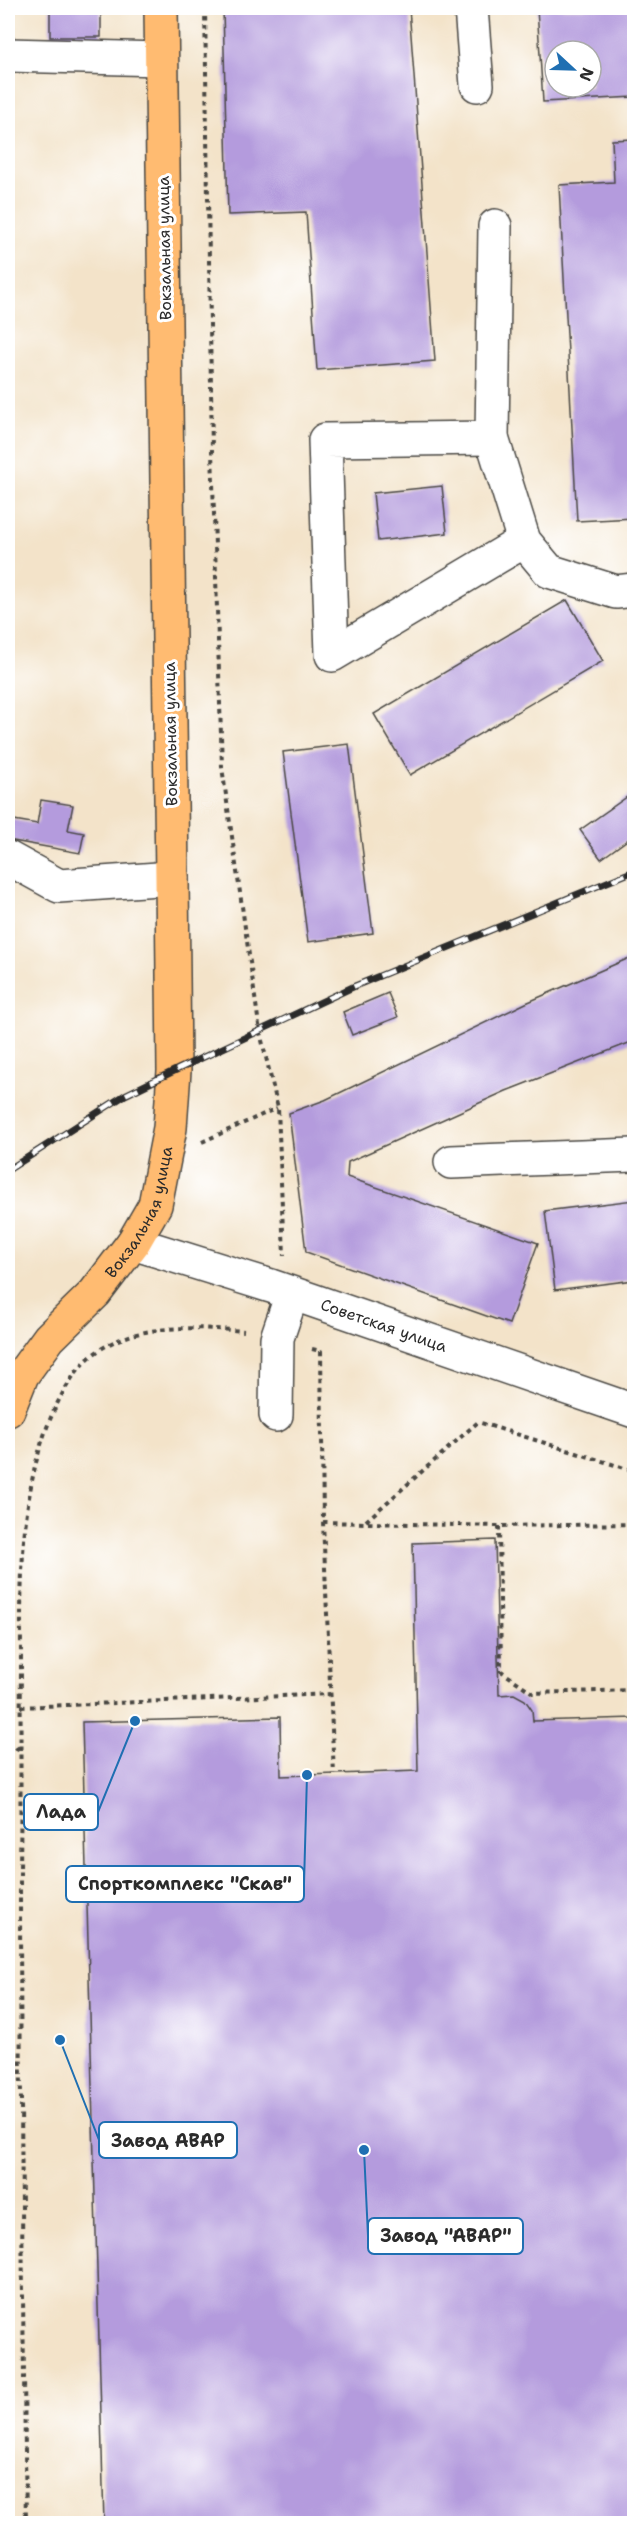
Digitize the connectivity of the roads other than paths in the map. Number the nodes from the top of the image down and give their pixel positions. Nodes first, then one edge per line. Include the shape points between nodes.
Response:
1 (161, 8) edge
2 (471, 8) edge
3 (8, 55) edge
4 (161, 59) junction
5 (477, 85) dead end
6 (495, 226) dead end
7 (492, 438) junction
8 (524, 541) junction
9 (634, 590) edge
10 (8, 858) edge
11 (172, 878) junction
12 (634, 1155) edge
13 (451, 1162) dead end
14 (133, 1243) junction
15 (292, 1294) junction
16 (8, 1410) edge
17 (634, 1411) edge
18 (276, 1415) dead end

1 - 4 main road, Вокзальная улица
2 - 5 street
3 - 4 street
4 - 11 main road, Вокзальная улица
6 - 7 street
7 - 8 street
7 - 8 street via 325,440 332,655
8 - 9 street via 549,571 616,592
10 - 11 street via 59,886
11 - 14 main road, Вокзальная улица via 174,1071 166,1158 155,1205
12 - 13 street
14 - 15 street, Советская улица
14 - 16 main road, Вокзальная улица via 95,1293 49,1338 22,1375
15 - 17 street, Советская улица
15 - 18 street via 277,1338

